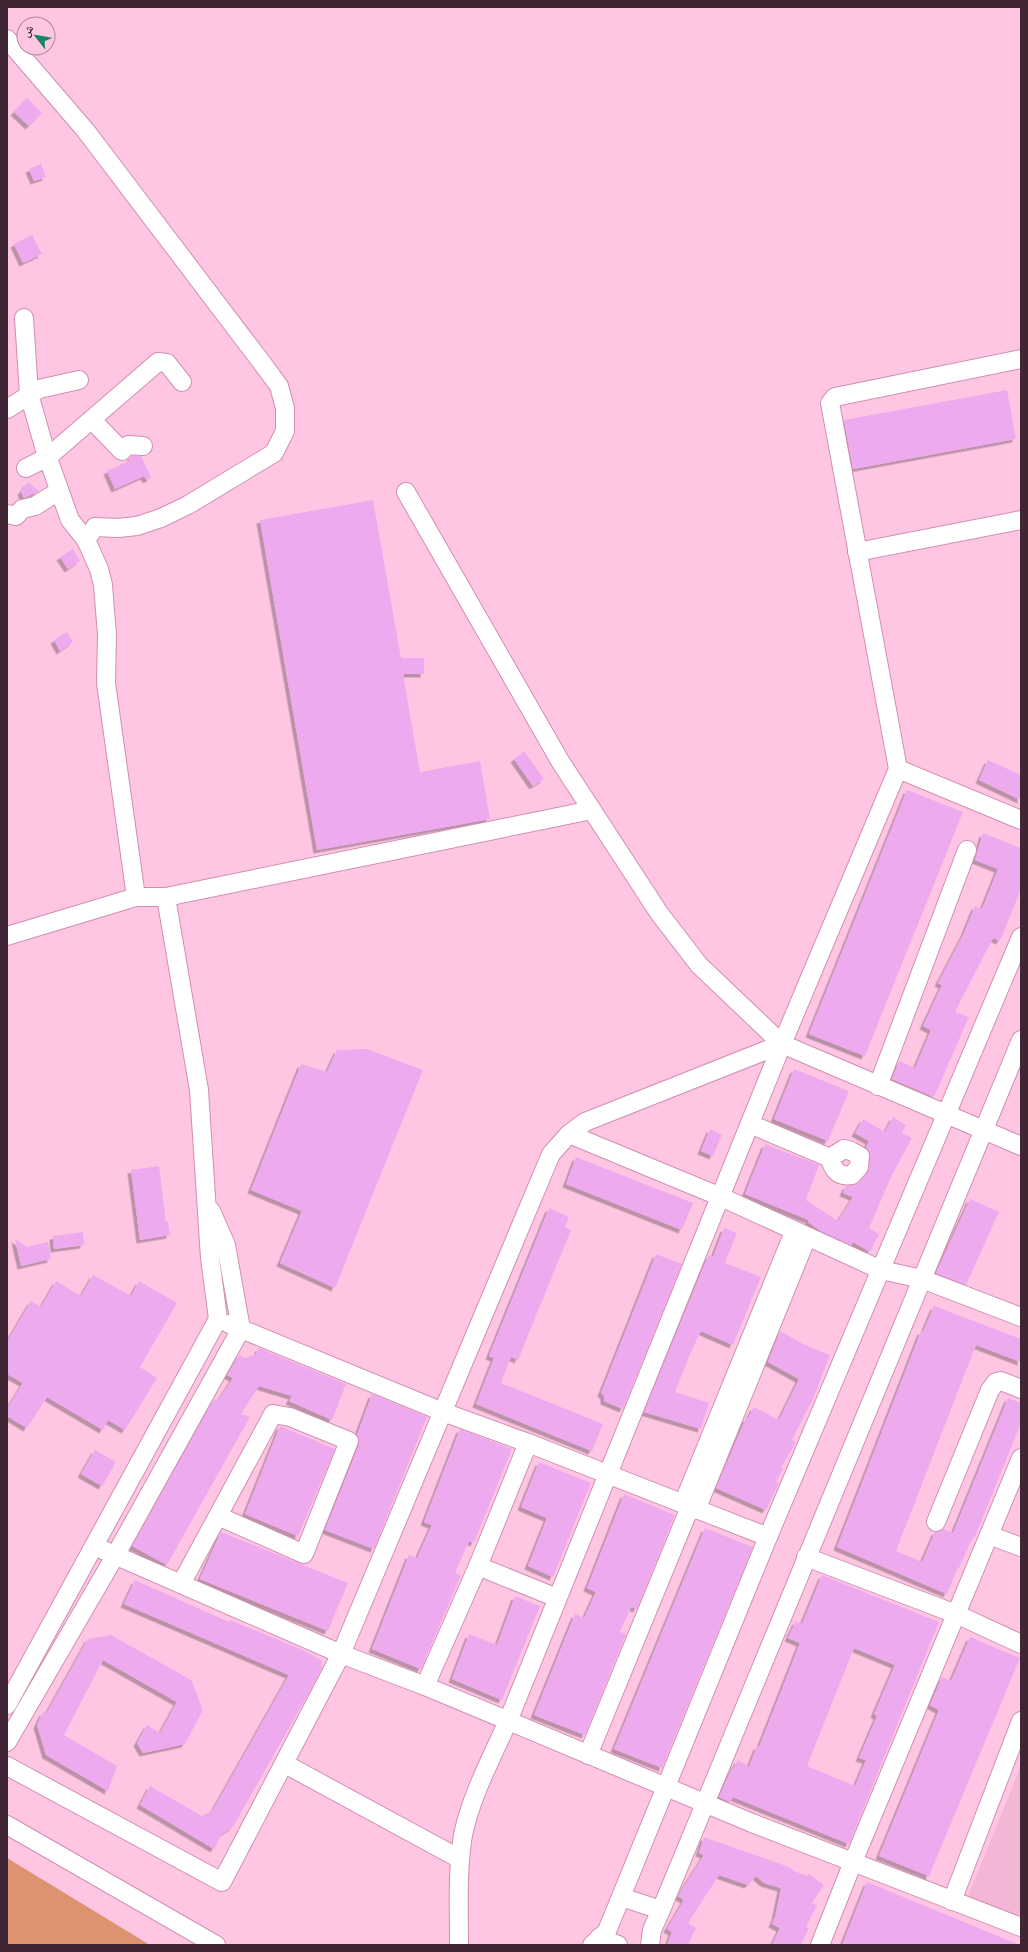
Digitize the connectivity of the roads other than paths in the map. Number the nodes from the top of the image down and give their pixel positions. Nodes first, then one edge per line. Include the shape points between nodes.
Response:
1 (7, 40) edge
2 (24, 318) dead end
3 (1020, 362) edge
4 (79, 380) dead end
5 (182, 382) dead end
6 (29, 394) junction
7 (7, 409) edge
8 (92, 420) junction
9 (143, 446) dead end
10 (48, 457) junction
11 (26, 468) dead end
12 (59, 491) junction
13 (406, 492) dead end
14 (7, 514) edge
15 (1021, 520) edge
16 (86, 540) junction
17 (857, 552) junction
18 (898, 769) junction
19 (592, 810) junction
20 (1021, 820) edge
21 (967, 850) dead end
22 (136, 897) junction
23 (166, 897) junction
24 (7, 936) edge
25 (1021, 937) edge
26 (1021, 1040) edge
27 (782, 1044) junction
28 (878, 1086) junction
29 (946, 1116) junction
30 (750, 1124) junction
31 (984, 1131) junction
32 (569, 1134) junction
33 (1021, 1146) edge
34 (830, 1158) dead end
35 (721, 1197) junction
36 (207, 1203) junction
37 (800, 1234) junction
38 (881, 1270) junction
39 (922, 1279) junction
40 (1021, 1317) edge
41 (218, 1319) junction
42 (241, 1329) junction
43 (1021, 1389) edge
44 (443, 1412) junction
45 (528, 1443) junction
46 (1021, 1458) edge
47 (608, 1474) junction
48 (690, 1507) junction
49 (218, 1516) junction
50 (936, 1522) dead end
51 (989, 1535) junction
52 (768, 1537) junction
53 (94, 1546) junction
54 (1021, 1547) edge
55 (115, 1556) junction
56 (806, 1558) junction
57 (478, 1566) junction
58 (181, 1584) junction
59 (556, 1598) junction
60 (956, 1614) junction
61 (1021, 1644) edge
62 (341, 1654) junction
63 (425, 1686) junction
64 (7, 1705) edge
65 (508, 1721) junction
66 (1021, 1721) edge
67 (7, 1742) edge
68 (588, 1755) junction
69 (285, 1764) junction
70 (7, 1766) edge
71 (666, 1787) junction
72 (705, 1804) junction
73 (7, 1826) edge
74 (460, 1859) junction
75 (853, 1862) junction
76 (621, 1896) junction
77 (952, 1900) junction
78 (660, 1910) junction
79 (1021, 1927) edge
80 (595, 1942) edge
81 (216, 1945) edge
82 (459, 1945) edge
83 (618, 1945) edge
84 (650, 1945) edge
85 (820, 1945) edge

1 - 16 street via 86,132 262,362 279,386 285,408 284,431 274,453 188,505 161,518 137,526 95,528
2 - 6 street
3 - 17 street via 835,397 832,400 830,407
4 - 6 street via 49,386
5 - 8 street via 167,363 158,362
6 - 7 street
6 - 10 street
8 - 9 street via 122,451 128,446
8 - 10 street
10 - 11 street
10 - 12 street
12 - 14 street via 35,506 22,509 16,516
12 - 16 street via 70,520
13 - 19 street via 560,761
15 - 17 street
16 - 22 street via 103,585 107,635 106,684
17 - 18 street
18 - 20 street
18 - 27 street
19 - 23 street
19 - 27 street via 659,913 699,965
21 - 28 street
22 - 23 street
22 - 24 street
23 - 36 street via 199,1090
25 - 29 street
26 - 31 street
27 - 28 street
27 - 30 street
27 - 32 street via 585,1122
28 - 29 street
29 - 31 street
29 - 38 street
30 - 34 street
30 - 35 street
31 - 33 street
31 - 39 street
32 - 35 street
32 - 44 street via 551,1154
35 - 37 street
35 - 47 street
36 - 41 street via 210,1258
36 - 42 street via 226,1245
37 - 38 street
37 - 48 street
38 - 39 street
38 - 52 street
39 - 40 street
39 - 56 street
41 - 42 street
41 - 53 street
42 - 44 street
42 - 55 street
43 - 50 street via 1001,1381 996,1382 990,1390
44 - 45 street
44 - 62 street
45 - 47 street
45 - 57 street
46 - 51 street
47 - 48 street
47 - 59 street
48 - 52 street
48 - 68 street
49 - 49 street via 273,1414 290,1416 349,1441 304,1554
49 - 58 street
51 - 54 street
51 - 60 street
52 - 71 street
53 - 55 street
53 - 64 street
55 - 58 street
55 - 67 street
56 - 60 street
56 - 72 street
57 - 59 street
57 - 63 street
58 - 62 street
59 - 65 street
60 - 61 street
60 - 75 street
62 - 63 street
62 - 69 street
63 - 65 street
65 - 68 street
65 - 74 street via 476,1794 464,1833
66 - 77 street
68 - 71 street
69 - 70 street via 222,1882
69 - 74 street
71 - 72 street
71 - 76 street
72 - 75 street
72 - 78 street
73 - 81 street
74 - 82 street
75 - 77 street
75 - 85 street
76 - 78 street
76 - 80 street via 607,1931
77 - 79 street
78 - 84 street via 652,1930
80 - 83 street

